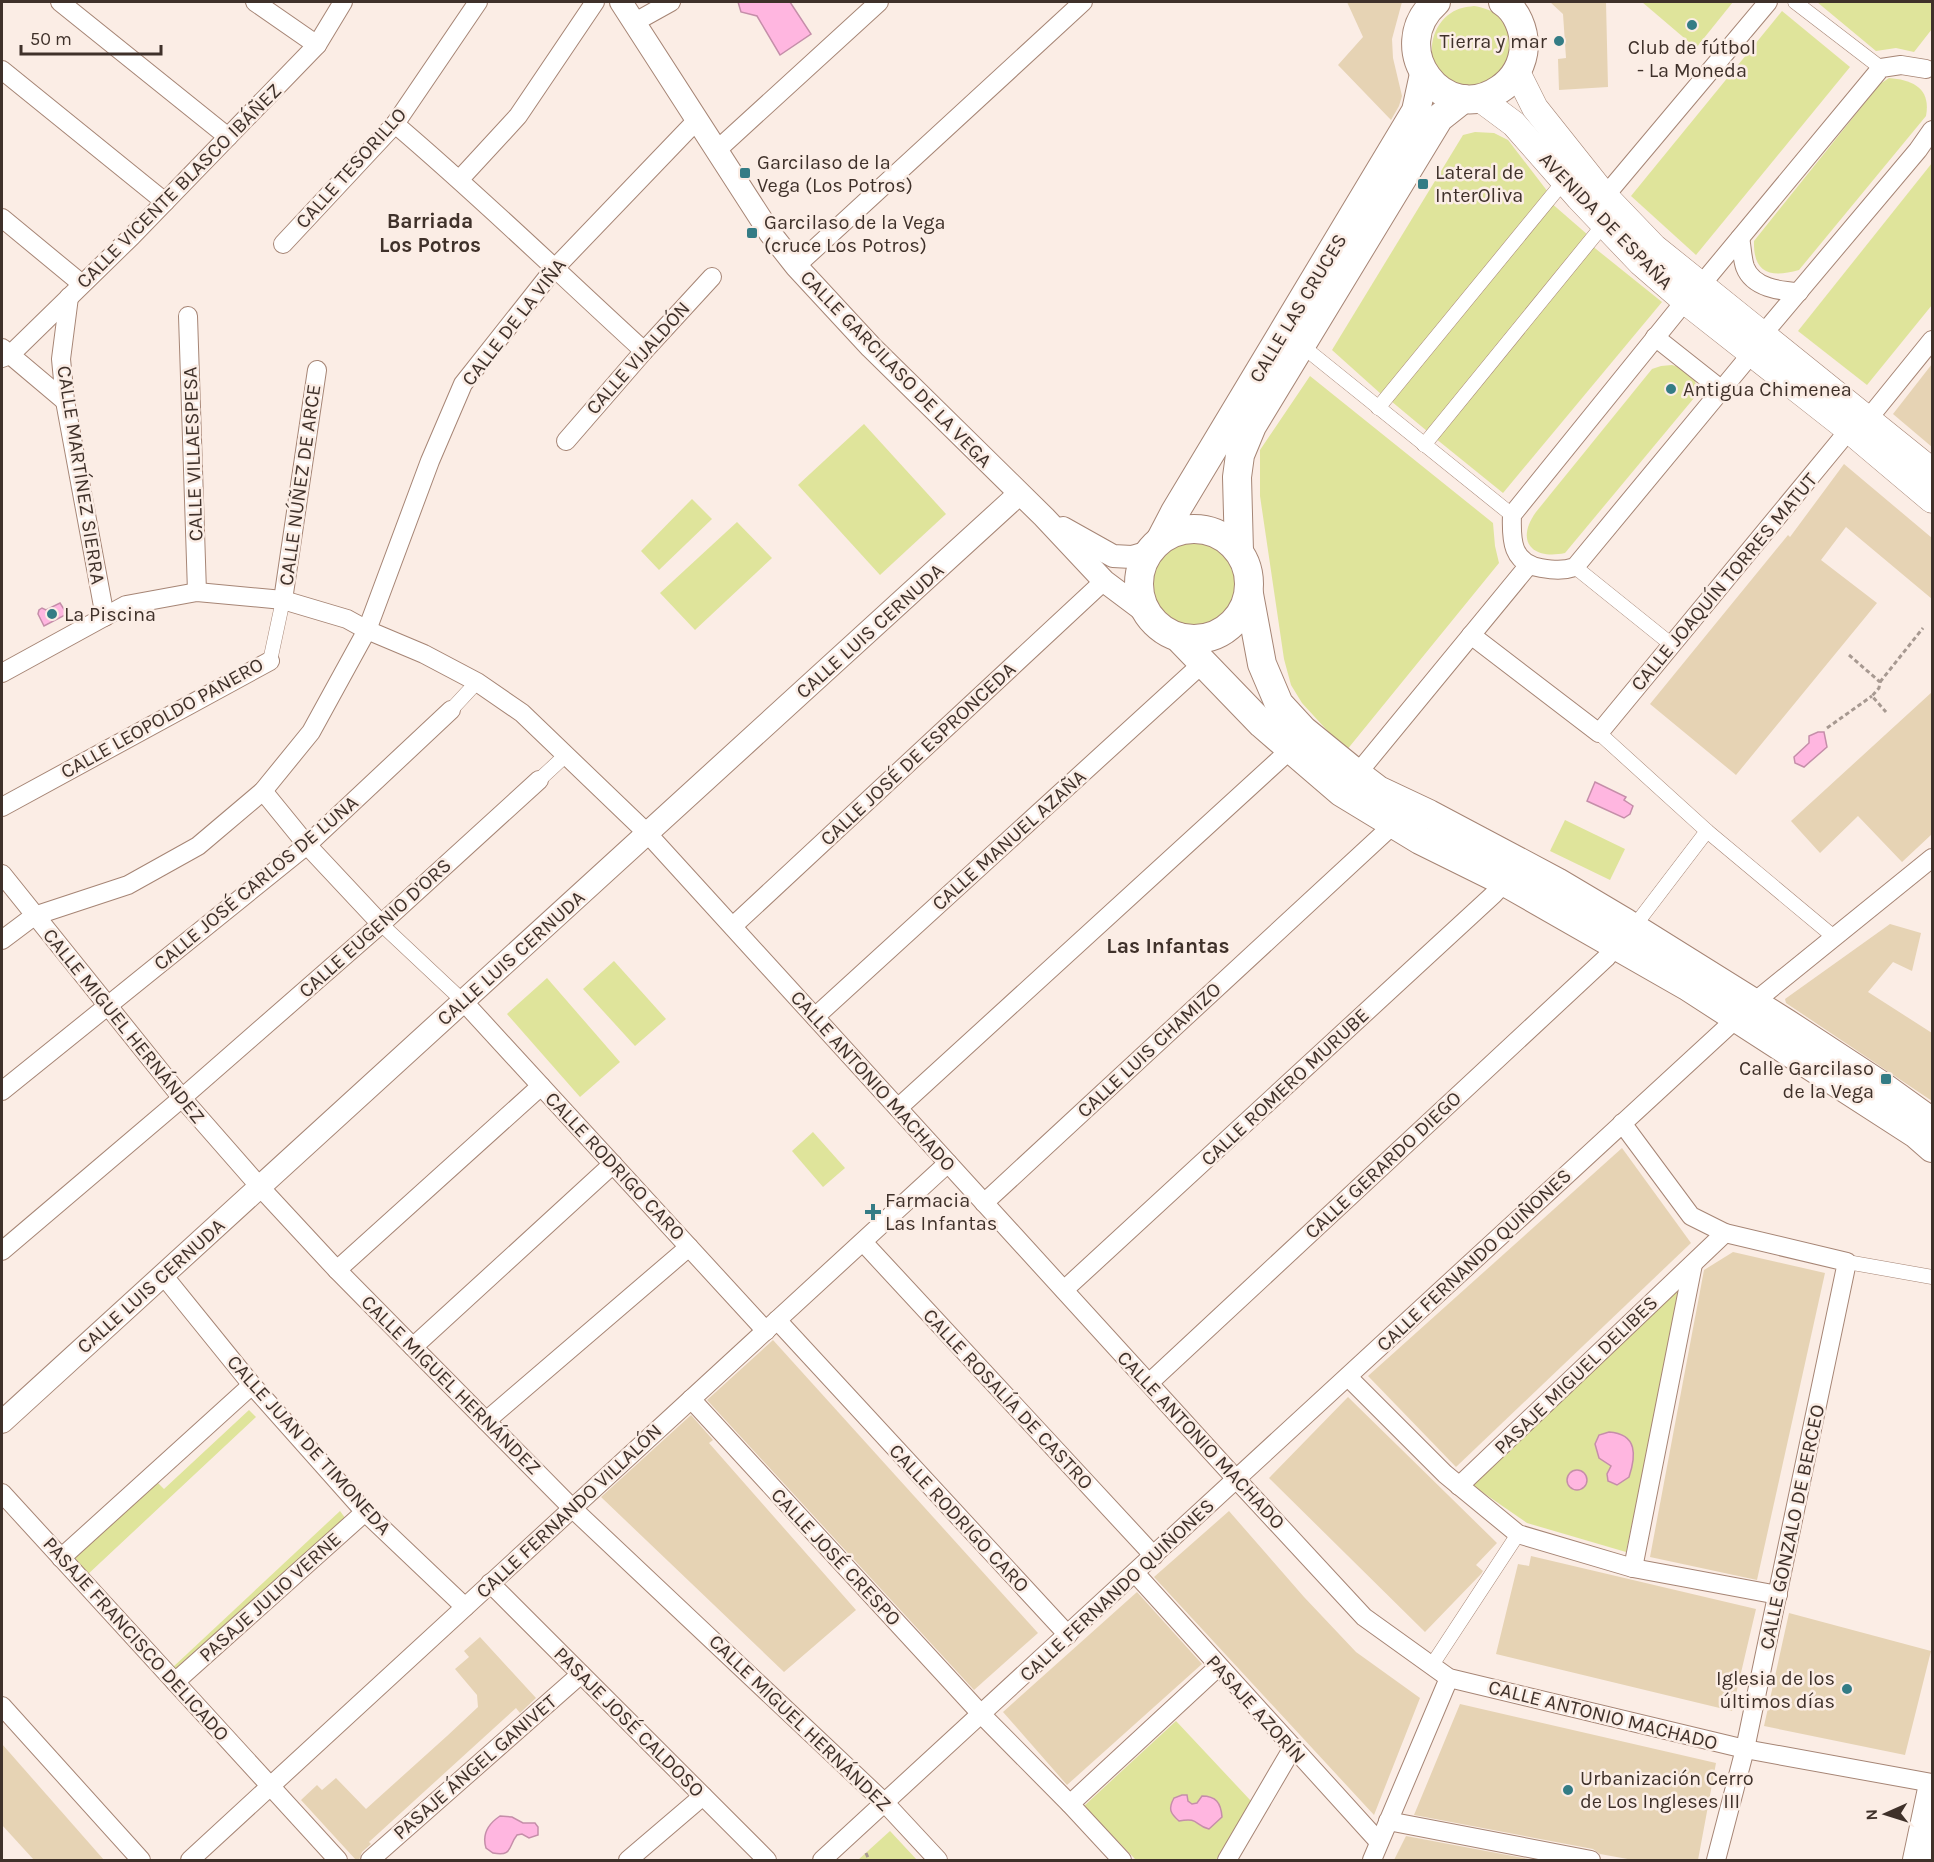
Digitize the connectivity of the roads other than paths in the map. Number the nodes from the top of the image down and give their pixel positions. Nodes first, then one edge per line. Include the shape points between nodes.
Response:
1 (60, 2) edge
2 (255, 2) edge
3 (343, 2) edge
4 (478, 2) edge
5 (595, 2) edge
6 (621, 2) edge
7 (671, 2) edge
8 (879, 2) edge
9 (1083, 2) edge
10 (1507, 2) edge
11 (1768, 2) edge
12 (1795, 2) edge
13 (1429, 6) edge
14 (634, 22) junction
15 (317, 45) junction
16 (1881, 68) junction
17 (2, 70) edge
18 (1930, 71) edge
19 (1517, 72) junction
20 (1424, 74) junction
21 (1471, 99) junction
22 (697, 120) junction
23 (395, 124) junction
24 (1932, 130) edge
25 (228, 137) junction
26 (716, 151) junction
27 (460, 179) junction
28 (1564, 181) junction
29 (1605, 196) junction
30 (165, 202) junction
31 (2, 218) edge
32 (1604, 224) junction
33 (1740, 238) junction
34 (283, 244) dead end
35 (796, 266) junction
36 (554, 269) junction
37 (712, 277) dead end
38 (82, 284) junction
39 (1799, 292) junction
40 (1693, 293) junction
41 (69, 297) junction
42 (188, 316) dead end
43 (1655, 337) junction
44 (1932, 340) edge
45 (1758, 344) junction
46 (1301, 345) junction
47 (644, 351) junction
48 (4, 353) edge
49 (317, 370) dead end
50 (1722, 390) junction
51 (65, 401) junction
52 (1378, 408) junction
53 (1859, 425) junction
54 (566, 441) dead end
55 (1424, 446) junction
56 (1932, 471) edge
57 (1020, 494) junction
58 (1932, 500) edge
59 (1512, 515) junction
60 (1044, 517) junction
61 (1155, 545) junction
62 (1239, 551) junction
63 (1528, 566) junction
64 (1575, 567) junction
65 (1104, 582) junction
66 (198, 592) junction
67 (1249, 594) junction
68 (283, 600) junction
69 (1148, 614) junction
70 (105, 617) junction
71 (367, 630) junction
72 (1471, 635) junction
73 (1178, 637) junction
74 (1672, 645) junction
75 (270, 661) joint
76 (1203, 663) junction
77 (2, 673) edge
78 (477, 682) junction
79 (451, 710) joint
80 (1599, 734) junction
81 (1291, 749) junction
82 (566, 755) junction
83 (1357, 774) junction
84 (539, 780) joint
85 (263, 791) junction
86 (2, 807) edge
87 (1394, 824) junction
88 (1707, 831) junction
89 (648, 833) junction
90 (307, 845) junction
91 (1932, 858) edge
92 (2, 874) edge
93 (1504, 882) junction
94 (34, 916) junction
95 (381, 924) junction
96 (733, 926) junction
97 (1624, 937) junction
98 (1834, 937) junction
99 (2, 940) edge
100 (464, 1001) junction
101 (109, 1005) junction
102 (1745, 1011) junction
103 (815, 1017) junction
104 (541, 1086) junction
105 (2, 1091) edge
106 (182, 1098) junction
107 (898, 1108) junction
108 (1932, 1122) edge
109 (1622, 1123) junction
110 (1932, 1148) edge
111 (613, 1164) junction
112 (948, 1164) junction
113 (260, 1187) junction
114 (984, 1203) junction
115 (1725, 1233) junction
116 (863, 1242) junction
117 (689, 1247) junction
118 (2, 1251) edge
119 (1847, 1262) junction
120 (1693, 1264) junction
121 (337, 1270) junction
122 (163, 1275) junction
123 (1932, 1277) edge
124 (1064, 1290) junction
125 (771, 1325) junction
126 (413, 1347) junction
127 (1348, 1377) junction
128 (1149, 1383) junction
129 (252, 1385) junction
130 (691, 1399) junction
131 (486, 1421) junction
132 (2, 1422) edge
133 (1237, 1480) junction
134 (1459, 1486) junction
135 (2, 1493) edge
136 (572, 1508) junction
137 (365, 1512) junction
138 (1518, 1533) junction
139 (1154, 1556) junction
140 (61, 1558) junction
141 (1633, 1568) junction
142 (1135, 1574) junction
143 (490, 1583) junction
144 (1778, 1595) junction
145 (465, 1607) junction
146 (1068, 1635) junction
147 (1432, 1665) junction
148 (1218, 1667) junction
149 (581, 1674) junction
150 (1449, 1678) junction
151 (175, 1682) junction
152 (2, 1706) edge
153 (982, 1715) junction
154 (1292, 1749) junction
155 (1745, 1749) junction
156 (1932, 1783) edge
157 (270, 1786) junction
158 (1932, 1789) edge
159 (703, 1796) junction
160 (885, 1803) junction
161 (1070, 1804) junction
162 (1388, 1821) junction
163 (1379, 1842) junction
164 (1535, 1855) edge
165 (1568, 1858) edge
166 (141, 1860) edge
167 (190, 1860) edge
168 (338, 1860) edge
169 (370, 1860) edge
170 (628, 1860) edge
171 (767, 1860) edge
172 (822, 1860) edge
173 (938, 1860) edge
174 (1122, 1860) edge
175 (1227, 1860) edge
176 (1372, 1860) edge
177 (1591, 1860) edge
178 (1716, 1860) edge
179 (1917, 1860) edge

1 - 25 street
2 - 15 street
3 - 15 street, CALLE VICENTE BLASCO IBÁÑEZ
4 - 23 street, CALLE TESORILLO
5 - 27 street via 518,116
6 - 14 street, CALLE GARCILASO DE LA VEGA
7 - 14 street
8 - 26 street
9 - 35 street
10 - 19 main road via 1524,36
11 - 29 street
12 - 16 street
13 - 20 main road via 1418,28 1416,44
14 - 22 street, CALLE GARCILASO DE LA VEGA
15 - 25 street, CALLE VICENTE BLASCO IBÁÑEZ
16 - 18 street via 1901,65
16 - 33 street
17 - 30 street
19 - 21 main road, CALLE LAS CRUCES via 1501,89
19 - 29 main road, AVENIDA DE ESPAÑA via 1535,108
20 - 21 main road via 1448,94
20 - 61 main road, CALLE LAS CRUCES via 1416,111
21 - 28 main road, AVENIDA DE ESPAÑA via 1514,124
21 - 46 main road, CALLE LAS CRUCES via 1439,118
22 - 26 street, CALLE GARCILASO DE LA VEGA
22 - 36 street, CALLE DE LA VIÑA
23 - 27 street
23 - 34 street, CALLE TESORILLO
24 - 39 street
25 - 30 street, CALLE VICENTE BLASCO IBÁÑEZ
26 - 35 street, CALLE GARCILASO DE LA VEGA
27 - 36 street
28 - 32 main road, AVENIDA DE ESPAÑA
28 - 52 street
29 - 40 main road, AVENIDA DE ESPAÑA
30 - 38 street, CALLE VICENTE BLASCO IBÁÑEZ
31 - 38 street
32 - 40 main road, AVENIDA DE ESPAÑA via 1641,263
32 - 55 street
33 - 39 street via 1746,269 1759,283 1779,291
33 - 40 street
35 - 57 street, CALLE GARCILASO DE LA VEGA
36 - 47 street
36 - 71 street, CALLE DE LA VIÑA via 464,384 430,461
37 - 47 street, CALLE VIJALDÓN
38 - 41 street, CALLE VICENTE BLASCO IBÁÑEZ
39 - 45 street
40 - 43 street
40 - 45 main road, AVENIDA DE ESPAÑA
41 - 48 street, CALLE VICENTE BLASCO IBÁÑEZ
41 - 51 street, CALLE MARTÍNEZ SIERRA via 62,359
42 - 66 street, CALLE VILLAESPESA
43 - 50 street
43 - 59 street
44 - 53 street, CALLE JOAQUÍN TORRES MATUT
45 - 50 street
45 - 53 main road, AVENIDA DE ESPAÑA
46 - 52 street
46 - 62 main road, CALLE LAS CRUCES via 1239,455
47 - 54 street, CALLE VIJALDÓN
48 - 51 street
49 - 68 street, CALLE NÚÑEZ DE ARCE
50 - 64 street
51 - 70 street, CALLE MARTÍNEZ SIERRA
52 - 55 street
53 - 56 main road, AVENIDA DE ESPAÑA
53 - 58 main road, AVENIDA DE ESPAÑA
53 - 74 street, CALLE JOAQUÍN TORRES MATUT
55 - 59 street
57 - 60 street, CALLE GARCILASO DE LA VEGA
57 - 89 street, CALLE LUIS CERNUDA
59 - 63 street via 1512,542
60 - 61 street, CALLE GARCILASO DE LA VEGA via 1113,556 1132,557
60 - 65 street, CALLE GARCILASO DE LA VEGA
61 - 62 main road via 1177,531 1194,528 1227,539
61 - 69 main road via 1142,566 1139,583
62 - 67 main road via 1248,572
63 - 64 street via 1553,570
63 - 72 street
64 - 74 street
65 - 69 street, CALLE GARCILASO DE LA VEGA
65 - 96 street, CALLE JOSÉ DE ESPRONCEDA
66 - 68 street, CALLE ANTONIO MACHADO
66 - 70 street, CALLE ANTONIO MACHADO via 126,605
67 - 73 main road via 1242,611 1223,631 1197,639
67 - 83 main road via 1262,664 1279,704 1303,730
68 - 71 street, CALLE ANTONIO MACHADO via 347,619
68 - 75 street, CALLE LEOPOLDO PANERO
69 - 73 main road via 1156,624
70 - 77 street, CALLE ANTONIO MACHADO
71 - 78 street, CALLE ANTONIO MACHADO
71 - 85 street, CALLE DE LA VIÑA via 311,732
72 - 80 street
72 - 83 street
73 - 76 main road
74 - 80 street, CALLE JOAQUÍN TORRES MATUT
75 - 86 street, CALLE LEOPOLDO PANERO
76 - 81 main road
76 - 103 street, CALLE MANUEL AZAÑA
78 - 79 street, CALLE JOSÉ CARLOS DE LUNA
78 - 82 street, CALLE ANTONIO MACHADO via 522,713
79 - 90 street, CALLE JOSÉ CARLOS DE LUNA
80 - 88 street
81 - 87 main road via 1341,792
81 - 107 street
82 - 84 street, CALLE EUGENIO D'ORS
82 - 89 street, CALLE ANTONIO MACHADO
83 - 97 main road via 1378,790 1557,882
84 - 95 street, CALLE EUGENIO D'ORS
85 - 90 street
85 - 94 street, CALLE DE LA VIÑA via 198,846 128,885
87 - 93 main road
87 - 114 street, CALLE LUIS CHAMIZO
88 - 97 street
88 - 98 street
89 - 96 street, CALLE ANTONIO MACHADO
89 - 100 street, CALLE LUIS CERNUDA
90 - 95 street
90 - 101 street, CALLE JOSÉ CARLOS DE LUNA
91 - 98 street, CALLE FERNANDO QUIÑONES
92 - 94 street, CALLE MIGUEL HERNÁNDEZ
93 - 97 main road
93 - 124 street, CALLE ROMERO MURUBE
94 - 99 street, CALLE DE LA VIÑA
94 - 101 street, CALLE MIGUEL HERNÁNDEZ
95 - 100 street
95 - 106 street, CALLE EUGENIO D'ORS
96 - 103 street, CALLE ANTONIO MACHADO
97 - 102 main road via 1687,986
97 - 128 street, CALLE GERARDO DIEGO
98 - 102 street, CALLE FERNANDO QUIÑONES
100 - 104 street, CALLE RODRIGO CARO
100 - 113 street, CALLE LUIS CERNUDA
101 - 105 street, CALLE JOSÉ CARLOS DE LUNA
101 - 106 street, CALLE MIGUEL HERNÁNDEZ
102 - 108 main road via 1879,1084
102 - 109 street, CALLE FERNANDO QUIÑONES
102 - 110 main road
103 - 107 street, CALLE ANTONIO MACHADO
104 - 111 street, CALLE RODRIGO CARO
104 - 121 street
106 - 113 street, CALLE MIGUEL HERNÁNDEZ
106 - 118 street, CALLE EUGENIO D'ORS
107 - 112 street, CALLE ANTONIO MACHADO
109 - 115 street via 1691,1216
109 - 127 street, CALLE FERNANDO QUIÑONES
111 - 117 street, CALLE RODRIGO CARO
111 - 126 street
112 - 114 street, CALLE ANTONIO MACHADO
112 - 116 street, CALLE FERNANDO VILLALÓN
113 - 121 street, CALLE MIGUEL HERNÁNDEZ
113 - 122 street, CALLE LUIS CERNUDA
114 - 124 street, CALLE ANTONIO MACHADO
115 - 119 street
115 - 120 street, PASAJE MIGUEL DELIBES
116 - 125 street, CALLE FERNANDO VILLALÓN
116 - 139 street, CALLE ROSALÍA DE CASTRO
117 - 125 street, CALLE RODRIGO CARO
117 - 131 street
119 - 123 street
119 - 144 street, CALLE GONZALO DE BERCEO
120 - 134 street, PASAJE MIGUEL DELIBES
120 - 141 street, PASAJE MIGUEL DELIBES
121 - 126 street, CALLE MIGUEL HERNÁNDEZ
122 - 129 street, CALLE JUAN DE TIMONEDA
122 - 132 street, CALLE LUIS CERNUDA
124 - 128 street, CALLE ANTONIO MACHADO
125 - 130 street, CALLE FERNANDO VILLALÓN
125 - 146 street, CALLE RODRIGO CARO
126 - 131 street, CALLE MIGUEL HERNÁNDEZ
127 - 133 street, CALLE FERNANDO QUIÑONES
127 - 134 street
128 - 133 street, CALLE ANTONIO MACHADO
129 - 137 street, CALLE JUAN DE TIMONEDA
129 - 140 street
130 - 136 street, CALLE FERNANDO VILLALÓN
130 - 153 street, CALLE JOSÉ CRESPO
131 - 136 street, CALLE MIGUEL HERNÁNDEZ
133 - 139 street, CALLE FERNANDO QUIÑONES
133 - 147 street, CALLE ANTONIO MACHADO via 1364,1617
134 - 138 street
135 - 140 street, PASAJE FRANCISCO DELICADO
136 - 143 street, CALLE FERNANDO VILLALÓN
136 - 160 street, CALLE MIGUEL HERNÁNDEZ
137 - 145 street, CALLE JUAN DE TIMONEDA
137 - 151 street, PASAJE JULIO VERNE
138 - 141 street
138 - 147 street
139 - 142 street, CALLE FERNANDO QUIÑONES
140 - 151 street, PASAJE FRANCISCO DELICADO
141 - 144 street
142 - 146 street, CALLE FERNANDO QUIÑONES
142 - 148 street, PASAJE AZORÍN
143 - 145 street, CALLE FERNANDO VILLALÓN
143 - 149 street, PASAJE JOSÉ CALDOSO
144 - 155 street, CALLE GONZALO DE BERCEO
145 - 157 street, CALLE FERNANDO VILLALÓN
146 - 153 street, CALLE FERNANDO QUIÑONES
147 - 150 street, CALLE ANTONIO MACHADO
148 - 154 street, PASAJE AZORÍN
148 - 161 street
149 - 159 street, PASAJE JOSÉ CALDOSO
149 - 169 street, PASAJE ÁNGEL GANIVET
150 - 155 street, CALLE ANTONIO MACHADO
150 - 162 street
151 - 157 street, PASAJE FRANCISCO DELICADO
152 - 166 street
153 - 160 street, CALLE FERNANDO QUIÑONES
153 - 161 street, CALLE JOSÉ CRESPO
154 - 163 street, PASAJE AZORÍN
154 - 175 street
155 - 156 street, CALLE ANTONIO MACHADO
155 - 178 street, CALLE GONZALO DE BERCEO
157 - 167 street, CALLE FERNANDO VILLALÓN
157 - 168 street, PASAJE FRANCISCO DELICADO
158 - 179 main road
159 - 170 street
159 - 171 street, PASAJE JOSÉ CALDOSO
160 - 172 street, CALLE FERNANDO QUIÑONES
160 - 173 street, CALLE MIGUEL HERNÁNDEZ
161 - 174 street, CALLE JOSÉ CRESPO
162 - 163 street
162 - 164 street
163 - 176 street
164 - 165 street
165 - 177 street

